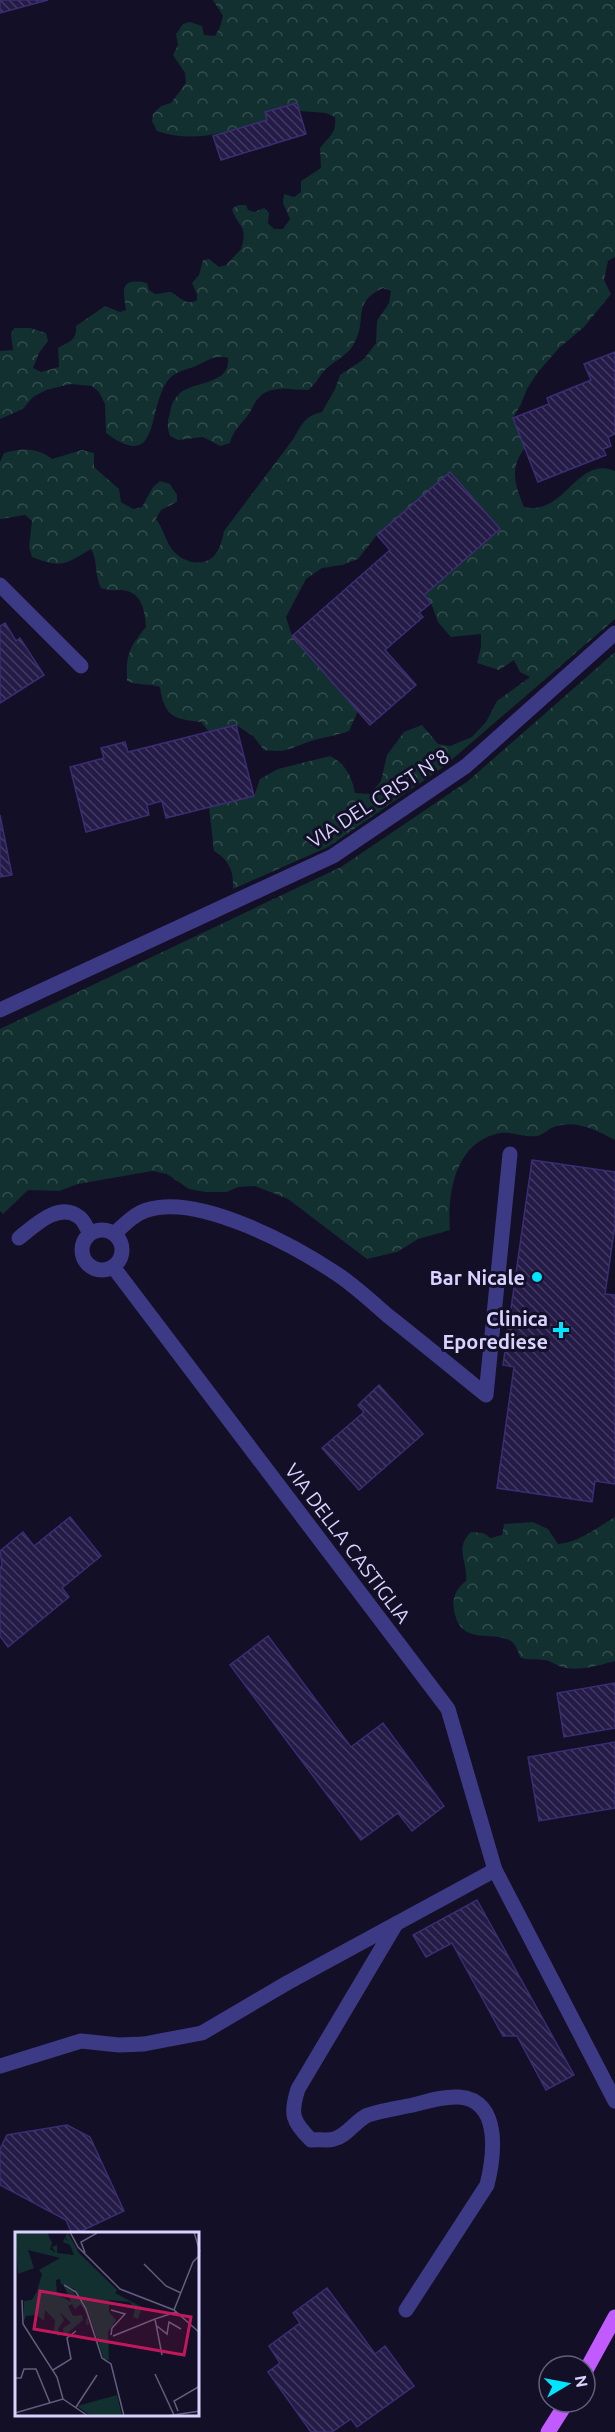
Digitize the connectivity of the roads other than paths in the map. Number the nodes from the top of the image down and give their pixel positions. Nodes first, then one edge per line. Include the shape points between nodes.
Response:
1 (0, 585) edge
2 (615, 633) edge
3 (81, 666) dead end
4 (0, 1010) edge
5 (510, 1154) dead end
6 (90, 1233) junction
7 (114, 1234) junction
8 (19, 1238) dead end
9 (114, 1268) junction
10 (495, 1870) junction
11 (396, 1924) junction
12 (0, 2066) edge
13 (615, 2101) edge
14 (406, 2310) dead end
15 (615, 2318) edge
16 (595, 2354) edge
17 (559, 2414) edge
18 (548, 2432) edge

1 - 3 street
2 - 4 street, VIA DEL CRIST N°8 via 466,766 333,856
5 - 7 street via 486,1395 337,1274 234,1221 209,1211 159,1208 146,1210
6 - 7 street via 104,1230
6 - 8 street via 79,1217 67,1212 50,1214
6 - 9 street via 82,1248 85,1262 99,1271
7 - 9 street via 123,1248
9 - 10 street, VIA DELLA CASTIGLIA via 448,1709
10 - 11 street
10 - 13 street, VIA DELLA CASTIGLIA
11 - 12 street via 202,2033 144,2044 81,2041
11 - 14 street via 298,2089 292,2107 298,2127 311,2140 336,2139 367,2115 442,2098 474,2101 484,2111 493,2136 487,2185
15 - 16 main road
17 - 18 main road

